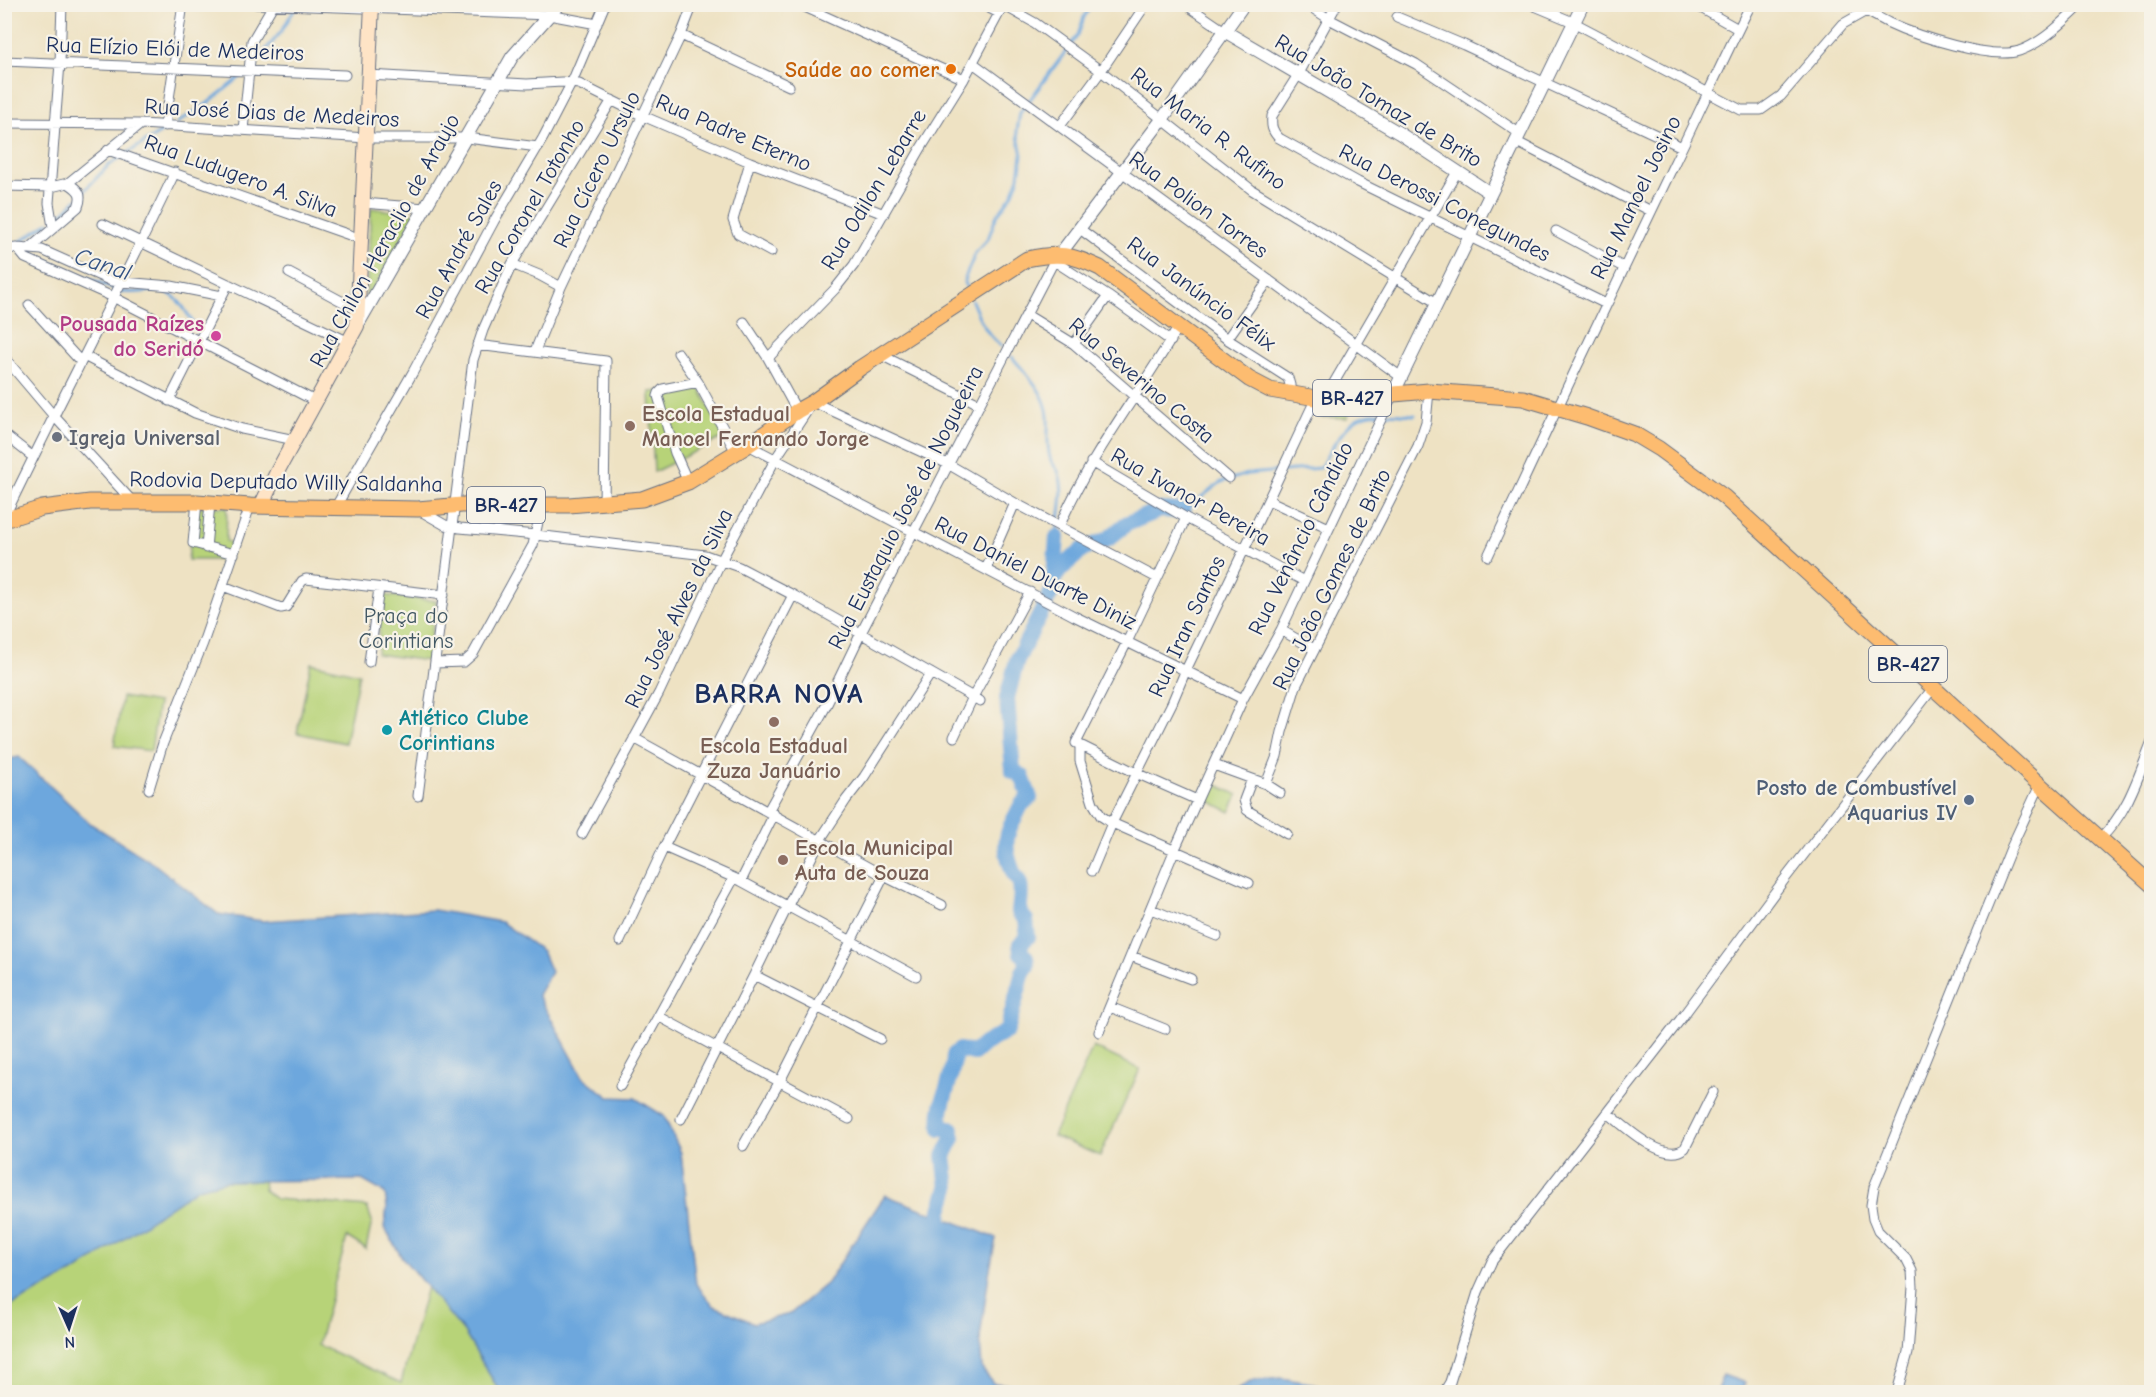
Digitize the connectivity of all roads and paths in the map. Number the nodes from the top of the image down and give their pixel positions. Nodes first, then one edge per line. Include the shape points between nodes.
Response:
1 (62, 4) edge
2 (183, 4) edge
3 (256, 4) edge
4 (559, 4) edge
5 (605, 4) edge
6 (693, 4) edge
7 (798, 4) edge
8 (827, 4) edge
9 (981, 4) edge
10 (1146, 4) edge
11 (1185, 4) edge
12 (1244, 4) edge
13 (1306, 4) edge
14 (1337, 4) edge
15 (1530, 4) edge
16 (1584, 4) edge
17 (1694, 4) edge
18 (1751, 4) edge
19 (1852, 4) edge
20 (2082, 4) edge
21 (273, 5) edge
22 (372, 7) edge
23 (1002, 8) edge
24 (1866, 11) junction
25 (549, 15) junction
26 (822, 15) junction
27 (1397, 17) dead end
28 (1329, 19) junction
29 (1574, 22) junction
30 (597, 24) junction
31 (1738, 29) junction
32 (1226, 32) junction
33 (681, 35) junction
34 (4, 61) edge
35 (60, 63) junction
36 (973, 63) junction
37 (173, 68) junction
38 (249, 71) junction
39 (1101, 71) junction
40 (345, 75) dead end
41 (369, 75) junction
42 (1299, 75) junction
43 (964, 79) junction
44 (1545, 81) junction
45 (496, 82) junction
46 (572, 82) junction
47 (789, 86) dead end
48 (1707, 92) junction
49 (612, 100) junction
50 (643, 116) junction
51 (1163, 118) junction
52 (4, 123) edge
53 (54, 124) junction
54 (141, 124) junction
55 (165, 126) junction
56 (1060, 126) junction
57 (243, 130) junction
58 (1517, 137) junction
59 (367, 138) junction
60 (467, 138) junction
61 (538, 147) junction
62 (1682, 147) junction
63 (108, 150) junction
64 (750, 162) junction
65 (175, 172) junction
66 (1122, 172) junction
67 (1457, 172) junction
68 (68, 183) junction
69 (4, 186) edge
70 (51, 187) junction
71 (1490, 193) junction
72 (363, 203) junction
73 (425, 208) junction
74 (1651, 211) junction
75 (884, 214) junction
76 (1431, 216) junction
77 (103, 224) dead end
78 (53, 228) junction
79 (1080, 229) junction
80 (1557, 231) dead end
81 (1469, 236) junction
82 (361, 239) junction
83 (143, 242) junction
84 (17, 248) junction
85 (4, 249) edge
86 (29, 249) junction
87 (771, 252) dead end
88 (1057, 257) junction
89 (513, 264) junction
90 (1623, 267) junction
91 (289, 273) dead end
92 (1394, 277) junction
93 (1269, 280) junction
94 (121, 282) junction
95 (229, 283) junction
96 (561, 287) junction
97 (222, 296) junction
98 (1108, 296) junction
99 (113, 297) junction
100 (1437, 303) junction
101 (1606, 304) junction
102 (29, 305) dead end
103 (358, 310) junction
104 (1027, 315) junction
105 (744, 322) dead end
106 (357, 326) junction
107 (1179, 326) junction
108 (1227, 339) junction
109 (1171, 341) junction
110 (200, 342) junction
111 (350, 342) junction
112 (1074, 344) junction
113 (1356, 344) junction
114 (477, 345) junction
115 (535, 351) junction
116 (678, 353) dead end
117 (881, 355) junction
118 (4, 357) edge
119 (768, 358) junction
120 (83, 359) junction
121 (1401, 377) junction
122 (698, 382) junction
123 (1430, 391) junction
124 (1393, 394) junction
125 (1135, 395) junction
126 (1290, 395) junction
127 (1320, 398) junction
128 (169, 401) junction
129 (317, 402) junction
130 (813, 402) junction
131 (979, 404) junction
132 (1556, 408) junction
133 (797, 411) junction
134 (53, 415) junction
135 (4, 434) edge
136 (295, 440) junction
137 (742, 449) junction
138 (33, 457) junction
139 (776, 458) junction
140 (1091, 462) junction
141 (948, 464) junction
142 (1229, 478) dead end
143 (688, 482) junction
144 (1268, 500) junction
145 (132, 501) junction
146 (204, 503) junction
147 (1016, 503) junction
148 (604, 504) junction
149 (456, 505) junction
150 (256, 506) junction
151 (537, 506) junction
152 (335, 508) junction
153 (418, 509) junction
154 (1186, 518) junction
155 (4, 519) edge
156 (1060, 525) junction
157 (453, 527) junction
158 (1329, 528) junction
159 (914, 531) junction
160 (536, 535) junction
161 (206, 548) junction
162 (1244, 549) junction
163 (234, 554) junction
164 (1488, 556) dead end
165 (722, 559) junction
166 (986, 568) junction
167 (1156, 578) junction
168 (1304, 581) junction
169 (223, 586) junction
170 (379, 588) junction
171 (1030, 592) junction
172 (793, 595) junction
173 (444, 596) junction
174 (1281, 630) junction
175 (861, 633) junction
176 (1127, 642) junction
177 (1314, 649) junction
178 (369, 662) dead end
179 (435, 663) junction
180 (1185, 672) junction
181 (931, 673) junction
182 (1933, 688) junction
183 (976, 699) junction
184 (1243, 699) junction
185 (954, 737) dead end
186 (634, 738) junction
187 (2151, 742) edge
188 (1078, 744) junction
189 (1214, 765) junction
190 (1136, 773) junction
191 (702, 774) junction
192 (1252, 779) junction
193 (1266, 784) junction
194 (2040, 785) junction
195 (148, 789) dead end
196 (1280, 793) dead end
197 (418, 796) dead end
198 (1197, 800) junction
199 (771, 812) junction
200 (1112, 823) junction
201 (582, 834) dead end
202 (1287, 834) dead end
203 (2100, 839) junction
204 (820, 840) junction
205 (664, 847) junction
206 (1175, 849) junction
207 (1092, 871) dead end
208 (884, 876) junction
209 (737, 880) junction
210 (1249, 883) dead end
211 (2151, 885) edge
212 (942, 905) dead end
213 (788, 906) junction
214 (1151, 909) junction
215 (1217, 936) dead end
216 (620, 941) dead end
217 (852, 941) junction
218 (1131, 956) junction
219 (754, 975) junction
220 (916, 976) dead end
221 (1191, 979) dead end
222 (817, 1007) junction
223 (1110, 1007) junction
224 (658, 1016) junction
225 (1165, 1029) dead end
226 (1099, 1032) dead end
227 (880, 1039) dead end
228 (718, 1049) junction
229 (780, 1081) junction
230 (620, 1086) dead end
231 (1713, 1092) dead end
232 (1608, 1113) junction
233 (681, 1119) dead end
234 (849, 1119) dead end
235 (744, 1146) dead end
236 (1444, 1392) edge
237 (1897, 1392) edge

1 - 35 street
2 - 37 street
3 - 21 street
4 - 25 street, Rua Chilon Heraclio de Araujo
5 - 30 street, Rua André Sales
6 - 33 street, Rua Cícero Ursulo
7 - 26 street
8 - 26 street
9 - 23 street, Rua Maria R. Rufino
10 - 39 street
11 - 32 street, Rua João Tomaz de Brito
12 - 32 street
13 - 28 street
14 - 28 street
15 - 29 street
16 - 29 street, Rua Venâncio Cândido
17 - 31 street
18 - 31 street, Rua Manoel Josino
19 - 24 street
20 - 24 street via 2035,44 1998,55 1910,31
21 - 22 street
21 - 38 street via 252,41
22 - 25 street
22 - 41 main road
23 - 36 street, Rua Odilon Lebarre
23 - 39 street, Rua Maria R. Rufino via 1035,23
24 - 48 street via 1843,24 1781,96 1761,110 1741,110
25 - 30 street
25 - 45 street, Rua Chilon Heraclio de Araujo
26 - 43 street
27 - 44 street
28 - 42 street
28 - 58 street via 1416,64
29 - 44 street, Rua Venâncio Cândido
29 - 48 street
30 - 46 street, Rua André Sales
31 - 48 street, Rua Manoel Josino
32 - 42 street, Rua João Tomaz de Brito
32 - 51 street
33 - 47 street
33 - 50 street, Rua Cícero Ursulo
34 - 35 street, Rua Elízio Elói de Medeiros
35 - 37 street, Rua Elízio Elói de Medeiros
35 - 53 street
36 - 43 street, Rua Odilon Lebarre
36 - 56 street, Rua Polion Torres
37 - 38 street, Rua Elízio Elói de Medeiros
37 - 55 street
38 - 40 street, Rua Elízio Elói de Medeiros
38 - 57 street
39 - 51 street, Rua Maria R. Rufino
39 - 56 street
41 - 45 street
41 - 59 main road
42 - 67 street, Rua João Tomaz de Brito via 1364,111
42 - 76 street, Rua Derossi Conegundes via 1272,116 1272,129 1279,138 1358,182
43 - 75 street, Rua Odilon Lebarre
44 - 58 street, Rua Venâncio Cândido
44 - 62 street
45 - 46 street
45 - 60 street, Rua Chilon Heraclio de Araujo
46 - 49 street, Rua Padre Eterno
46 - 61 street, Rua André Sales
48 - 62 street, Rua Manoel Josino
49 - 50 street, Rua Padre Eterno
49 - 89 street, Rua Coronel Totonho
50 - 64 street, Rua Padre Eterno
50 - 96 street, Rua Cícero Ursulo
51 - 66 street
51 - 92 street, Rua Maria R. Rufino via 1252,190
52 - 53 street, Rua José Dias de Medeiros
53 - 54 street, Rua José Dias de Medeiros
53 - 70 street
54 - 55 street, Rua José Dias de Medeiros
54 - 63 street
55 - 57 street, Rua José Dias de Medeiros
56 - 66 street, Rua Polion Torres
57 - 59 street, Rua José Dias de Medeiros
58 - 71 street, Rua Venâncio Cândido
58 - 74 street
59 - 60 street, Rua José Dias de Medeiros
59 - 72 main road
60 - 61 street, Rua José Dias de Medeiros
60 - 73 street, Rua Chilon Heraclio de Araujo
61 - 152 street, Rua André Sales
62 - 74 street, Rua Manoel Josino
63 - 65 street, Rua Ludugero A. Silva
63 - 68 street
64 - 75 street, Rua Padre Eterno
64 - 87 street via 733,220 735,229
65 - 82 street, Rua Ludugero A. Silva
65 - 83 street
66 - 79 street
66 - 93 street, Rua Polion Torres
67 - 71 street, Rua João Tomaz de Brito
67 - 76 street, Rua Iran Santos
68 - 70 street
68 - 78 street via 78,189 80,201
69 - 70 street
70 - 78 street
71 - 81 street, Rua Venâncio Cândido
72 - 73 street
72 - 82 main road
73 - 106 street, Rua Chilon Heraclio de Araujo
74 - 90 street, Rua Manoel Josino
75 - 119 street, Rua Odilon Lebarre via 844,279
76 - 81 street, Rua Derossi Conegundes
76 - 92 street, Rua Iran Santos
77 - 83 street
78 - 86 street
79 - 88 street
79 - 108 street, Rua Janúncio Félix
80 - 90 street
81 - 100 street, Rua Venâncio Cândido
81 - 101 street, Rua Derossi Conegundes
82 - 103 main road
83 - 94 street
83 - 95 street
84 - 85 street
84 - 86 street
84 - 99 street via 25,258
86 - 94 street
88 - 98 street
88 - 104 street, Rua Eustaquio José de Nogueeira
88 - 107 main road, Rodovia Deputado Willy Saldanha / BR-427 via 1078,257 1100,268
88 - 117 main road, Rodovia Deputado Willy Saldanha / BR-427 via 1027,259
89 - 96 street
89 - 114 street, Rua Coronel Totonho
90 - 101 street, Rua Manoel Josino
91 - 103 street
92 - 100 street, Rua Maria R. Rufino
92 - 113 street, Rua Iran Santos
93 - 108 street
93 - 113 street, Rua Polion Torres
94 - 97 street
94 - 99 street
95 - 97 street
95 - 111 street
96 - 115 street, Rua Cícero Ursulo
97 - 110 street
98 - 109 street
98 - 112 street
99 - 110 street
99 - 120 street
100 - 121 street, Rua Venâncio Cândido
101 - 132 street, Rua Manoel Josino
102 - 120 street
103 - 106 main road
104 - 112 street, Rua Severino Costa
104 - 131 street, Rua Eustaquio José de Nogueeira
105 - 119 street
106 - 111 main road, Rua Chilon Heraclio de Araujo
107 - 109 street
107 - 126 main road, Rodovia Deputado Willy Saldanha / BR-427 via 1248,379
108 - 126 street, Rua Janúncio Félix via 1288,378
109 - 125 street
110 - 128 street
110 - 129 street
111 - 129 main road, Rua Chilon Heraclio de Araujo
112 - 125 street, Rua Severino Costa
113 - 121 street, Rua Polion Torres
113 - 127 street, Rua Iran Santos
114 - 115 street
114 - 149 street, Rua Coronel Totonho
115 - 148 street via 606,361
116 - 122 street
117 - 130 main road, Rodovia Deputado Willy Saldanha / BR-427
117 - 131 street
118 - 134 street
119 - 133 street
120 - 128 street
120 - 134 street
121 - 124 street, Rua Venâncio Cândido
122 - 137 street
122 - 143 street via 663,389 658,396
123 - 124 main road, Rodovia Deputado Willy Saldanha / BR-427
123 - 132 main road, Rodovia Deputado Willy Saldanha / BR-427 via 1523,398
123 - 177 street, Rua João Gomes de Brito via 1418,446
124 - 127 main road, Rodovia Deputado Willy Saldanha / BR-427
124 - 158 street, Rua Venâncio Cândido
125 - 140 street
125 - 142 street, Rua Severino Costa
126 - 127 main road, Rodovia Deputado Willy Saldanha / BR-427
127 - 144 street, Rua Iran Santos
128 - 136 street via 218,422
129 - 136 main road, Rua Chilon Heraclio de Araujo
130 - 133 main road, Rodovia Deputado Willy Saldanha / BR-427
130 - 139 street, Rua José Alves da Silva
130 - 141 street
131 - 141 street, Rua Eustaquio José de Nogueeira
132 - 164 street, Rua Manoel Josino
132 - 182 main road, Rodovia Deputado Willy Saldanha / BR-427 via 1634,434 1677,462 1773,540
133 - 137 main road, Rodovia Deputado Willy Saldanha / BR-427
134 - 138 street
134 - 145 street
135 - 138 street
136 - 150 main road, Rua Chilon Heraclio de Araujo
137 - 139 street, Rua Daniel Duarte Diniz
137 - 143 main road, Rodovia Deputado Willy Saldanha / BR-427
138 - 155 street
139 - 159 street, Rua Daniel Duarte Diniz
139 - 165 street, Rua José Alves da Silva
140 - 154 street, Rua Ivanor Pereira
140 - 156 street
141 - 147 street
141 - 159 street, Rua Eustaquio José de Nogueeira
143 - 148 main road, Rodovia Deputado Willy Saldanha / BR-427 via 642,499
144 - 158 street
144 - 162 street, Rua Iran Santos
145 - 146 main road, Rodovia Deputado Willy Saldanha / BR-427
145 - 155 main road, Rodovia Deputado Willy Saldanha / BR-427 via 67,504
146 - 150 main road, Rodovia Deputado Willy Saldanha / BR-427
146 - 161 street
146 - 161 street via 192,540
147 - 156 street
147 - 166 street
148 - 151 main road, Rodovia Deputado Willy Saldanha / BR-427
149 - 151 main road, Rodovia Deputado Willy Saldanha / BR-427
149 - 153 main road, Rodovia Deputado Willy Saldanha / BR-427
149 - 157 street, Rua Coronel Totonho
150 - 152 main road, Rodovia Deputado Willy Saldanha / BR-427
150 - 163 street
151 - 160 street
152 - 153 main road, Rodovia Deputado Willy Saldanha / BR-427
153 - 157 street
154 - 162 street, Rua Ivanor Pereira
154 - 167 street
156 - 167 street
157 - 160 street
157 - 173 street, Rua Coronel Totonho
158 - 168 street, Rua Venâncio Cândido
159 - 166 street, Rua Daniel Duarte Diniz
159 - 175 street, Rua Eustaquio José de Nogueeira
160 - 165 street
160 - 179 street via 529,555 473,654 464,662
161 - 163 street
162 - 168 street, Rua Ivanor Pereira
162 - 180 street, Rua Iran Santos
163 - 169 street
165 - 172 street
165 - 186 street, Rua José Alves da Silva
166 - 171 street, Rua Daniel Duarte Diniz
167 - 176 street
168 - 174 street, Rua Venâncio Cândido
169 - 170 street via 281,608 304,580
169 - 195 street
170 - 173 street
170 - 178 street
171 - 176 street, Rua Daniel Duarte Diniz
171 - 183 street
172 - 175 street
172 - 191 street
173 - 179 street, Rua Coronel Totonho
174 - 177 street
174 - 184 street, Rua Venâncio Cândido
175 - 181 street
175 - 199 street, Rua Eustaquio José de Nogueeira
176 - 180 street, Rua Daniel Duarte Diniz
176 - 188 street
177 - 193 street, Rua João Gomes de Brito via 1290,703 1278,756
179 - 197 street, Rua Coronel Totonho
180 - 184 street, Rua Daniel Duarte Diniz
180 - 190 street, Rua Iran Santos
181 - 183 street
181 - 204 street
182 - 194 main road, Rodovia Deputado Willy Saldanha / BR-427
182 - 232 street
183 - 185 street
184 - 189 street, Rua Venâncio Cândido
186 - 191 street
186 - 201 street, Rua José Alves da Silva
187 - 203 street via 2124,812
188 - 190 street
188 - 200 street via 1096,810
189 - 192 street
189 - 198 street, Rua Venâncio Cândido
190 - 198 street
190 - 200 street, Rua Iran Santos
191 - 199 street
191 - 205 street
192 - 193 street
192 - 202 street via 1245,794 1245,808
193 - 196 street
194 - 203 main road, Rodovia Deputado Willy Saldanha / BR-427
194 - 237 street via 1874,1187 1871,1205 1878,1231 1906,1259 1912,1271 1908,1353
198 - 206 street, Rua Venâncio Cândido
199 - 204 street
199 - 209 street, Rua Eustaquio José de Nogueeira
200 - 206 street
200 - 207 street, Rua Iran Santos
203 - 211 main road, Rodovia Deputado Willy Saldanha / BR-427
204 - 208 street
204 - 213 street
205 - 209 street
205 - 216 street
206 - 210 street
206 - 214 street, Rua Venâncio Cândido
208 - 212 street
208 - 217 street
209 - 213 street
209 - 224 street, Rua Eustaquio José de Nogueeira
213 - 217 street
213 - 219 street
214 - 215 street
214 - 218 street, Rua Venâncio Cândido
217 - 220 street
217 - 222 street
218 - 221 street
218 - 223 street, Rua Venâncio Cândido
219 - 222 street
219 - 228 street
222 - 227 street
222 - 229 street
223 - 225 street
223 - 226 street, Rua Venâncio Cândido
224 - 228 street
224 - 230 street, Rua Eustaquio José de Nogueeira
228 - 229 street
228 - 233 street
229 - 234 street
229 - 235 street
231 - 232 street via 1685,1148 1674,1153 1658,1149
232 - 236 street via 1492,1261

